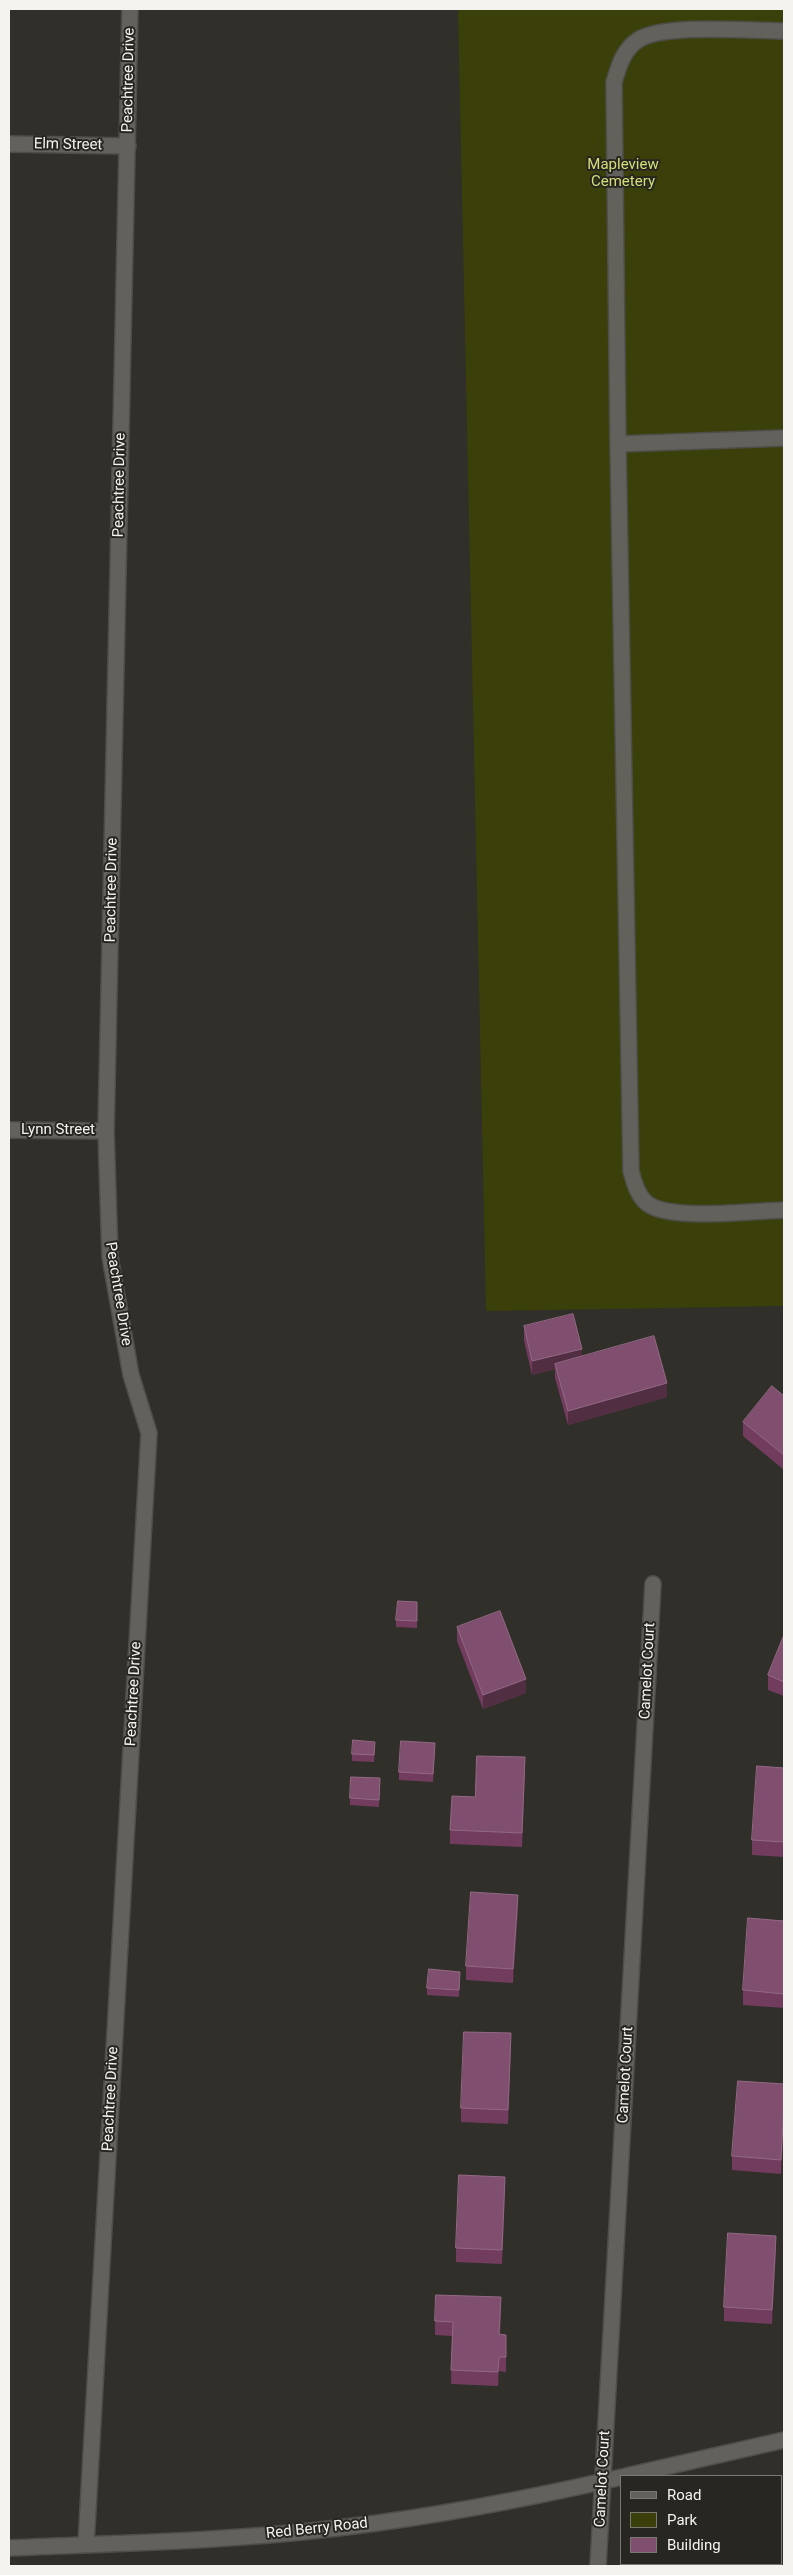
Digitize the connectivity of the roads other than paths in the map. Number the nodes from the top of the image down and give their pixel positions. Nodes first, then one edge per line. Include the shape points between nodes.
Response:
1 (130, 9) edge
2 (784, 31) edge
3 (9, 144) edge
4 (128, 146) junction
5 (784, 438) edge
6 (618, 444) junction
7 (9, 1130) edge
8 (106, 1131) junction
9 (784, 1210) edge
10 (653, 1584) dead end
11 (784, 2440) edge
12 (630, 2475) edge
13 (620, 2478) edge
14 (603, 2482) junction
15 (86, 2544) junction
16 (9, 2548) edge
17 (598, 2566) edge

1 - 4 street, Peachtree Drive
2 - 6 street via 665,30 639,39 623,55 614,82
3 - 4 street, Elm Street
4 - 8 street, Peachtree Drive
5 - 6 street
6 - 9 street via 631,1171 636,1188 648,1204 676,1214
7 - 8 street, Lynn Street
8 - 15 street, Peachtree Drive via 110,1257 131,1375 149,1434
10 - 14 street, Camelot Court
11 - 12 street
13 - 14 street, Red Berry Road
14 - 15 street, Red Berry Road via 527,2498 345,2527
14 - 17 street, Camelot Court
15 - 16 street, Red Berry Road

